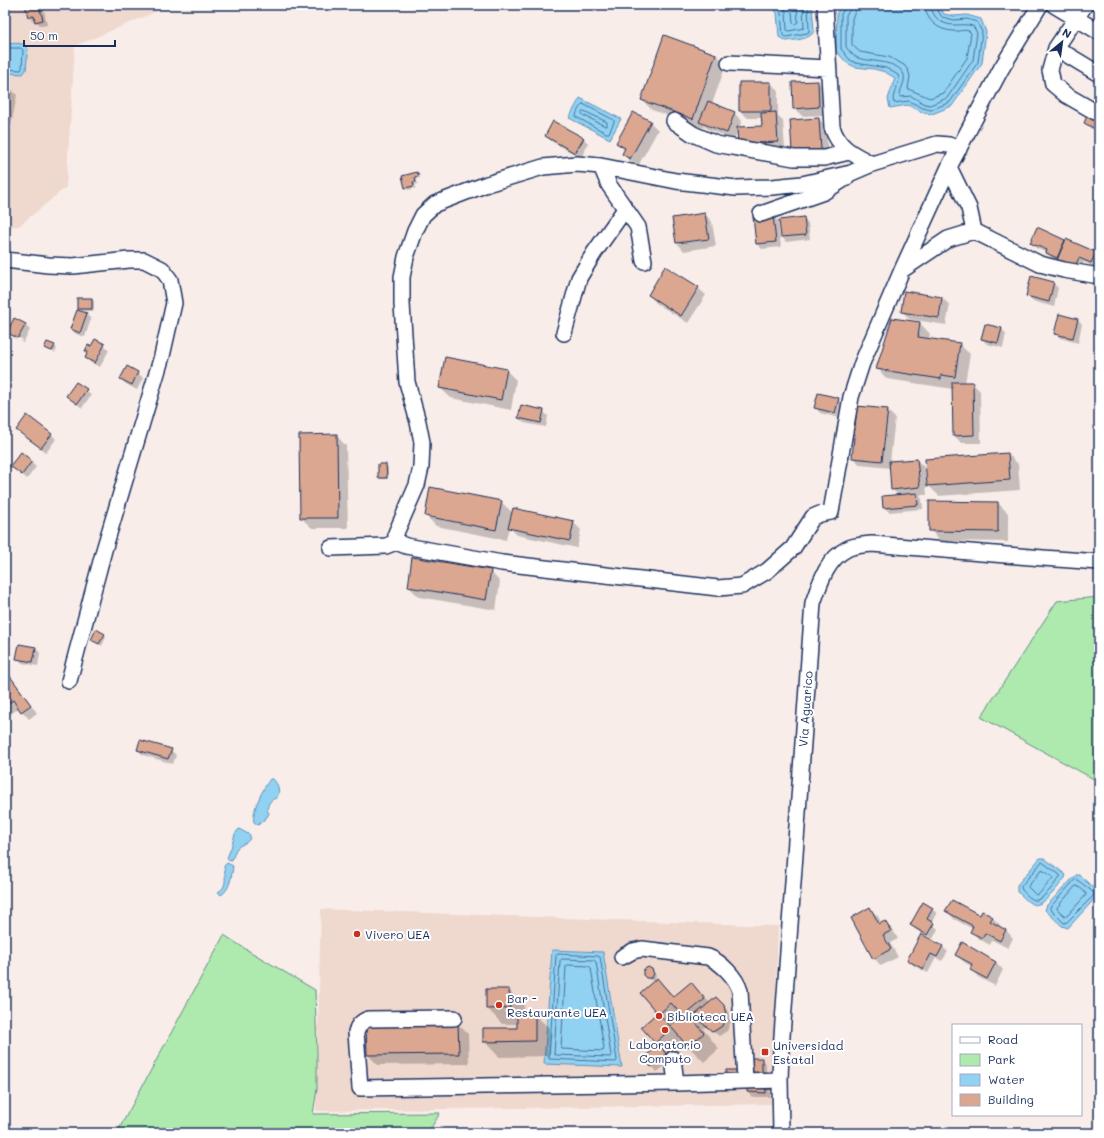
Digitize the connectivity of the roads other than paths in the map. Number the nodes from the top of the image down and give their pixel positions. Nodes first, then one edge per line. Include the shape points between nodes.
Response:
1 (825, 5) edge
2 (1040, 5) edge
3 (1054, 5) edge
4 (1084, 5) edge
5 (1076, 18) junction
6 (1099, 32) edge
7 (1056, 48) junction
8 (729, 63) dead end
9 (828, 68) junction
10 (1099, 74) edge
11 (1097, 108) edge
12 (674, 121) dead end
13 (959, 149) junction
14 (849, 152) junction
15 (872, 164) junction
16 (601, 166) junction
17 (949, 167) junction
18 (851, 173) junction
19 (625, 209) junction
20 (761, 214) dead end
21 (974, 231) junction
22 (5, 260) edge
23 (644, 261) dead end
24 (902, 270) junction
25 (1099, 276) edge
26 (564, 333) dead end
27 (396, 542) junction
28 (331, 548) dead end
29 (1099, 562) edge
30 (69, 681) dead end
31 (622, 957) dead end
32 (454, 1018) dead end
33 (672, 1059) dead end
34 (745, 1080) junction
35 (780, 1080) junction
36 (676, 1083) junction
37 (781, 1133) edge

1 - 9 street
2 - 13 street via 1001,69
3 - 5 street
4 - 5 street
5 - 6 street
5 - 7 street
7 - 10 street
7 - 11 street via 1050,70 1053,84 1066,95
8 - 9 street
9 - 14 street via 832,127 835,137
12 - 14 street via 716,144 763,153 794,158 824,158
13 - 15 street via 937,144
13 - 17 street
14 - 15 street
15 - 18 street
16 - 18 street via 676,181 736,188 802,184
16 - 19 street via 609,186
16 - 27 street via 577,164 543,167 487,184 435,204 420,220 406,257 402,277 402,304 407,382 422,442 421,467 417,485 396,533
17 - 21 street via 969,208
17 - 24 street
18 - 20 street via 824,192
19 - 23 street via 638,227
19 - 26 street via 578,278
21 - 24 street via 948,240
21 - 25 street via 1040,264
22 - 30 street via 73,266 144,260 162,269 170,280 174,303 162,356 104,550
24 - 27 street via 862,363 851,397 831,512 813,517 793,548 767,571 742,586 718,588 502,563
27 - 28 street via 386,546
29 - 35 street, Vía Aguarico via 872,544 848,548 833,559 821,580 813,603
31 - 34 street via 642,949 708,957 719,963 731,975 740,991
32 - 36 street via 363,1021 356,1032 360,1088
33 - 36 street
34 - 35 street
34 - 36 street
35 - 37 street, Vía Aguarico

